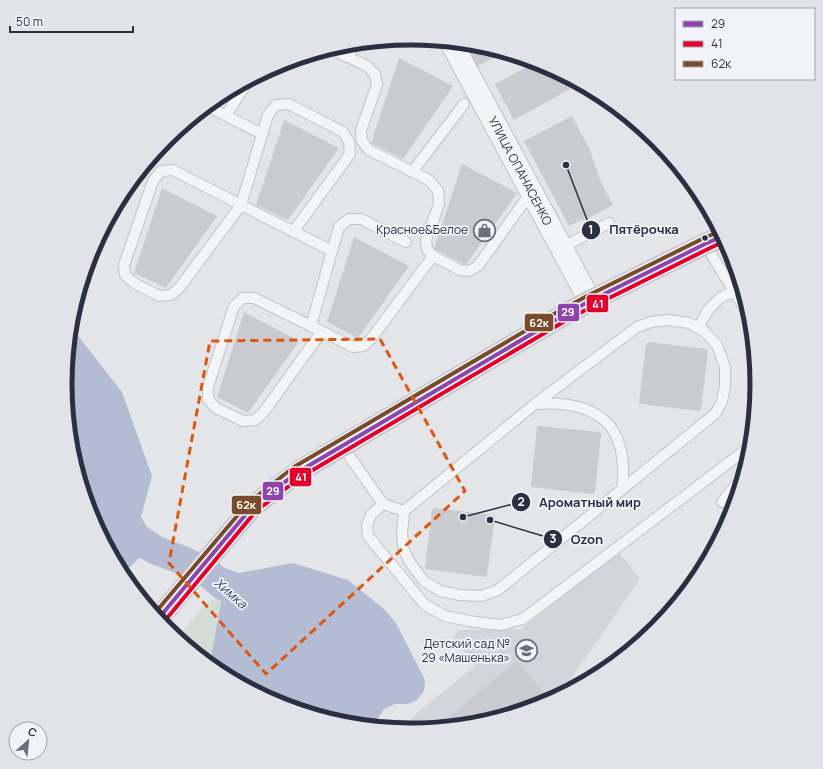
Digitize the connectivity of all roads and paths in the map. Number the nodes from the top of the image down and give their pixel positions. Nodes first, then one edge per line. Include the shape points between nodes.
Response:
1 (454, 48) edge
2 (350, 51) edge
3 (341, 53) edge
4 (347, 56) junction
5 (243, 90) edge
6 (464, 104) dead end
7 (213, 109) edge
8 (226, 115) junction
9 (262, 134) junction
10 (412, 172) junction
11 (534, 196) junction
12 (241, 205) junction
13 (609, 223) dead end
14 (293, 232) junction
15 (714, 240) edge
16 (406, 242) dead end
17 (332, 252) junction
18 (560, 253) junction
19 (433, 256) junction
20 (735, 284) edge
21 (737, 290) edge
22 (590, 301) junction
23 (311, 326) junction
24 (698, 328) junction
25 (322, 331) junction
26 (535, 404) junction
27 (342, 446) junction
28 (744, 450) edge
29 (735, 486) edge
30 (622, 489) junction
31 (722, 502) dead end
32 (383, 504) junction
33 (404, 511) junction
34 (162, 615) edge

1 - 11 street, УЛИЦА ОПАНАСЕНКО
2 - 4 lane
3 - 4 lane
4 - 10 lane via 367,66 375,74 377,85 361,130 362,141 369,150
5 - 8 lane
6 - 10 lane
7 - 8 lane
8 - 9 lane
9 - 12 lane
9 - 14 lane via 268,114 276,105 289,104 343,132 350,142 350,154
10 - 19 lane via 429,180 438,191 439,204 426,240 427,249
11 - 18 street, УЛИЦА ОПАНАСЕНКО
11 - 19 lane via 524,202 478,266 469,271 460,270
12 - 12 lane via 180,288 171,295 159,296 134,283 125,275 124,265 153,181 161,171 173,170
12 - 14 lane
13 - 18 lane
14 - 17 lane
15 - 20 lane
15 - 22 main road
16 - 17 lane via 361,219 349,219 339,227
17 - 23 lane
18 - 22 street, УЛИЦА ОПАНАСЕНКО
19 - 25 lane via 371,339 363,346 353,347
21 - 24 lane via 720,298 708,310
22 - 27 main road
23 - 25 lane
23 - 25 lane via 254,298 243,298 234,306 208,387 208,399 216,408 243,421 255,420 263,413
24 - 26 lane via 689,323 668,320 637,327
24 - 30 lane via 717,345 725,367 722,402 716,413
26 - 30 lane via 580,407 598,415 610,426 618,440 623,460
26 - 33 lane
27 - 32 lane
27 - 34 main road via 298,472 252,507
28 - 32 lane via 525,621 500,625 445,616 425,605 368,536 369,520
29 - 31 lane
30 - 33 lane via 498,590 481,596 440,591 424,581 404,551
32 - 33 lane

